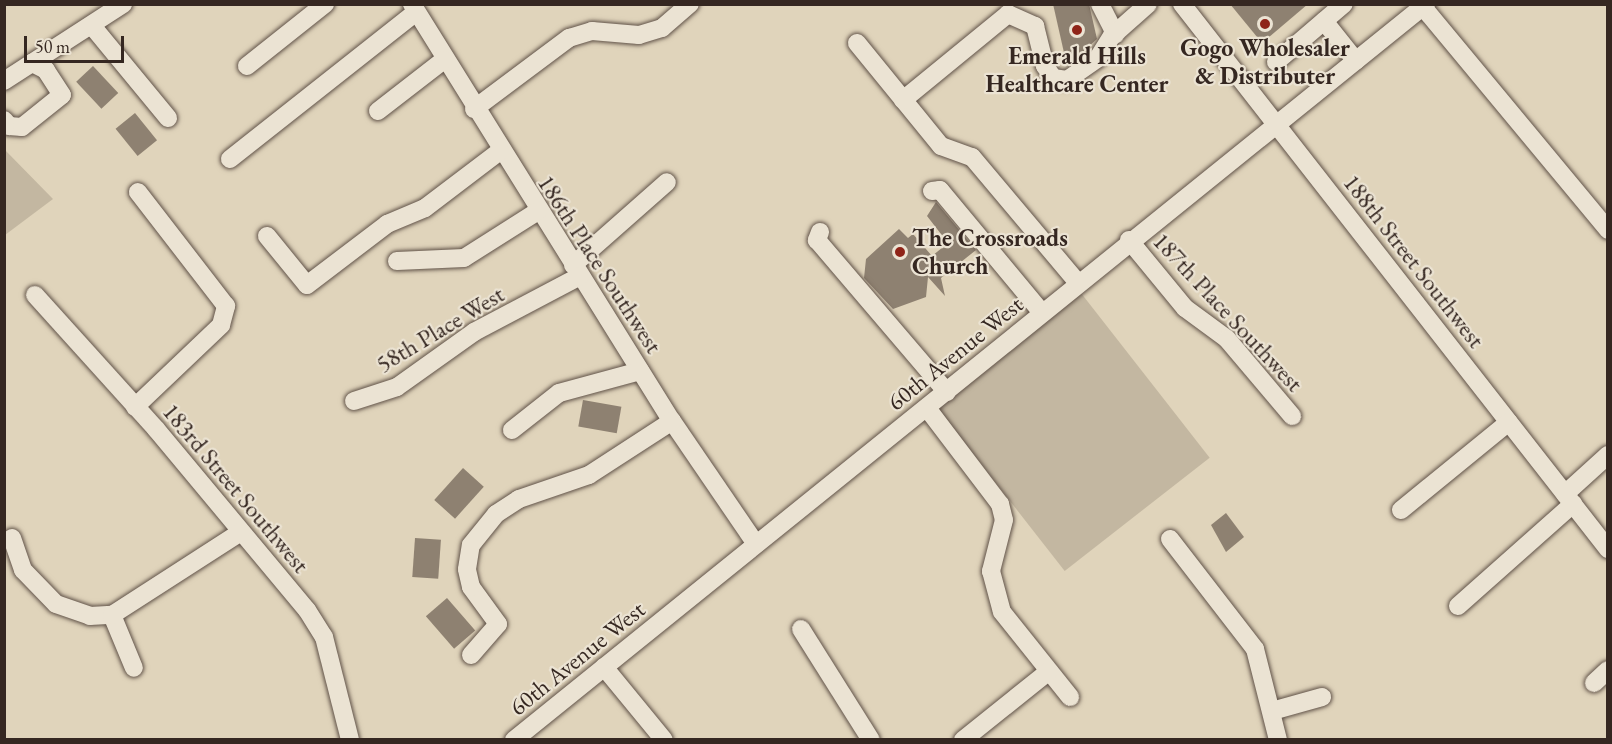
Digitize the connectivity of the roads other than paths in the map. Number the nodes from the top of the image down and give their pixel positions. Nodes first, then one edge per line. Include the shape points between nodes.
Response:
1 (123, 4) edge
2 (325, 4) edge
3 (690, 4) edge
4 (1100, 4) edge
5 (1148, 4) edge
6 (1182, 4) edge
7 (1344, 4) edge
8 (1424, 6) edge
9 (414, 8) edge
10 (1324, 21) junction
11 (93, 27) junction
12 (1115, 34) junction
13 (857, 43) dead end
14 (444, 60) junction
15 (1356, 61) junction
16 (1276, 62) dead end
17 (32, 63) junction
18 (247, 66) dead end
19 (4, 81) edge
20 (903, 100) junction
21 (474, 110) junction
22 (378, 111) dead end
23 (168, 118) dead end
24 (4, 120) edge
25 (1277, 124) junction
26 (500, 151) junction
27 (230, 159) dead end
28 (667, 182) dead end
29 (932, 191) dead end
30 (138, 192) dead end
31 (538, 211) junction
32 (1608, 230) edge
33 (820, 232) dead end
34 (267, 236) dead end
35 (1129, 240) junction
36 (397, 261) dead end
37 (577, 271) junction
38 (1078, 283) junction
39 (35, 295) dead end
40 (1042, 313) junction
41 (640, 371) junction
42 (947, 392) junction
43 (354, 401) dead end
44 (135, 407) junction
45 (927, 408) junction
46 (1292, 416) dead end
47 (672, 421) junction
48 (1509, 422) junction
49 (512, 430) dead end
50 (1608, 455) edge
51 (1569, 499) junction
52 (1401, 510) dead end
53 (241, 532) junction
54 (12, 538) dead end
55 (1170, 539) dead end
56 (1606, 543) edge
57 (756, 544) junction
58 (1458, 606) dead end
59 (112, 615) junction
60 (801, 629) dead end
61 (471, 656) dead end
62 (604, 667) junction
63 (134, 668) dead end
64 (1608, 669) edge
65 (1048, 670) junction
66 (1594, 683) dead end
67 (1070, 696) dead end
68 (1322, 697) dead end
69 (1272, 711) junction
70 (350, 740) edge
71 (514, 740) edge
72 (664, 740) edge
73 (871, 740) edge
74 (963, 740) edge
75 (1278, 740) edge

1 - 11 street
2 - 18 street
3 - 21 street via 662,28 639,35 592,31 569,38
4 - 12 street
5 - 12 street
6 - 25 street, 188th Street Southwest
7 - 10 street
8 - 15 street, 60th Avenue West
8 - 32 street
9 - 14 street, 186th Place Southwest
9 - 27 street
10 - 15 street
10 - 16 street
11 - 17 street
11 - 23 street
12 - 20 street via 1079,76 1053,78 1035,26 1008,14
13 - 20 street
14 - 21 street, 186th Place Southwest
14 - 22 street
15 - 25 street, 60th Avenue West
17 - 19 street
17 - 24 street via 46,70 62,95 22,127 9,126
20 - 38 street via 941,146 972,156
21 - 26 street, 186th Place Southwest
25 - 35 street, 60th Avenue West
25 - 48 street, 188th Street Southwest
26 - 31 street, 186th Place Southwest
26 - 34 street via 425,208 387,224 307,285
28 - 37 street, 58th Place West
29 - 40 street via 940,190
30 - 44 street via 226,306 221,325
31 - 36 street via 464,258
31 - 37 street, 186th Place Southwest
33 - 42 street via 817,240
35 - 38 street, 60th Avenue West
35 - 46 street, 187th Place Southwest via 1185,308 1227,339
37 - 41 street, 186th Place Southwest
37 - 43 street, 58th Place West via 474,332 397,387
38 - 40 street, 60th Avenue West
39 - 44 street, 183rd Street Southwest
40 - 42 street, 60th Avenue West
41 - 47 street, 186th Place Southwest
41 - 49 street via 559,393
42 - 45 street, 60th Avenue West
44 - 53 street, 183rd Street Southwest
45 - 57 street, 60th Avenue West
45 - 65 street via 1000,504 1004,520 991,571 996,597
47 - 57 street, 186th Place Southwest
47 - 61 street via 589,474 519,500 496,514 471,545 467,569 471,587 498,624
48 - 51 street, 188th Street Southwest
48 - 52 street
50 - 51 street
51 - 56 street, 188th Street Southwest
51 - 58 street
53 - 59 street
53 - 70 street, 183rd Street Southwest via 319,626
54 - 59 street via 23,570 56,604 90,616
55 - 69 street via 1255,649
57 - 62 street, 60th Avenue West
59 - 63 street
60 - 73 street
62 - 71 street, 60th Avenue West
62 - 72 street
64 - 66 street
65 - 67 street
65 - 74 street
68 - 69 street
69 - 75 street

